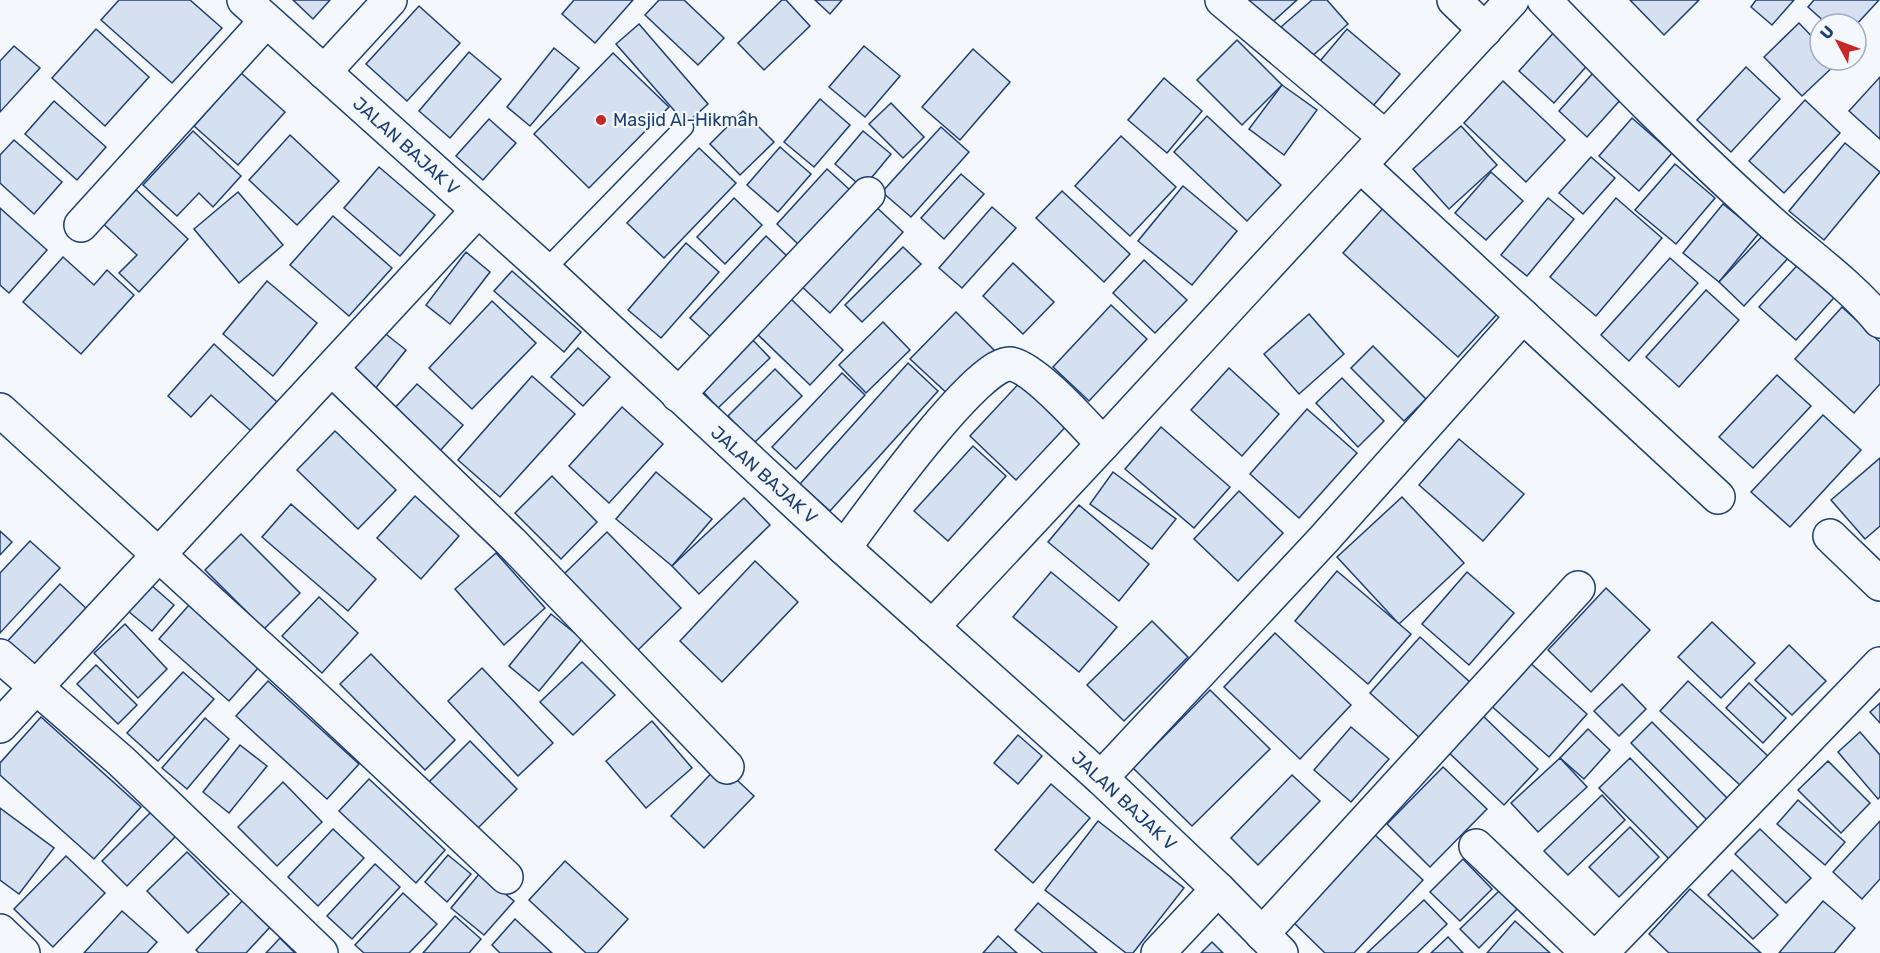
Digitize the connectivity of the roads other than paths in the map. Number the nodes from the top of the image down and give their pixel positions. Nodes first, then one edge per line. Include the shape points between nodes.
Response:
1 (390, 0) edge
2 (1222, 0) edge
3 (1454, 0) edge
4 (1512, 0) edge
5 (1544, 0) edge
6 (255, 11) edge
7 (1485, 30) junction
8 (324, 72) junction
9 (684, 127) dead end
10 (1385, 137) junction
11 (1360, 165) junction
12 (868, 194) dead end
13 (478, 210) junction
14 (81, 225) dead end
15 (545, 270) junction
16 (1523, 316) junction
17 (1880, 321) edge
18 (332, 369) junction
19 (678, 395) junction
20 (0, 410) edge
21 (1103, 444) junction
22 (1718, 497) dead end
23 (1830, 536) dead end
24 (844, 548) junction
25 (158, 555) junction
26 (1880, 584) edge
27 (1578, 588) dead end
28 (932, 627) junction
29 (0, 656) edge
30 (1880, 664) edge
31 (35, 688) junction
32 (0, 726) edge
33 (727, 767) dead end
34 (1101, 778) junction
35 (1476, 846) dead end
36 (506, 877) dead end
37 (1218, 889) junction
38 (0, 931) edge
39 (1272, 943) edge
40 (23, 953) edge
41 (321, 953) edge
42 (1158, 953) edge
43 (1588, 953) edge
44 (1601, 953) edge

1 - 8 street
2 - 10 street
3 - 7 street
4 - 7 street
5 - 17 street via 1680,138
6 - 8 street, JALAN BAJAK V
6 - 14 street
7 - 10 street
8 - 13 street, JALAN BAJAK V
9 - 15 lane
10 - 11 street
11 - 16 street
11 - 21 street
12 - 19 street
13 - 15 street, JALAN BAJAK V
13 - 18 street
15 - 19 street, JALAN BAJAK V
16 - 22 street
16 - 34 street via 1324,539
18 - 25 street
18 - 33 street via 511,542
19 - 24 street, JALAN BAJAK V
20 - 25 street
21 - 24 street via 1038,379 1017,366 999,365 979,381 919,448
21 - 28 street
23 - 26 street
24 - 28 street, JALAN BAJAK V
25 - 31 street
25 - 36 street
27 - 39 street
28 - 34 street, JALAN BAJAK V
29 - 31 street
30 - 44 street
31 - 32 street
31 - 41 street via 121,761
34 - 37 street, JALAN BAJAK V
35 - 43 street
37 - 39 street, JALAN BAJAK V
37 - 42 street
38 - 40 street

